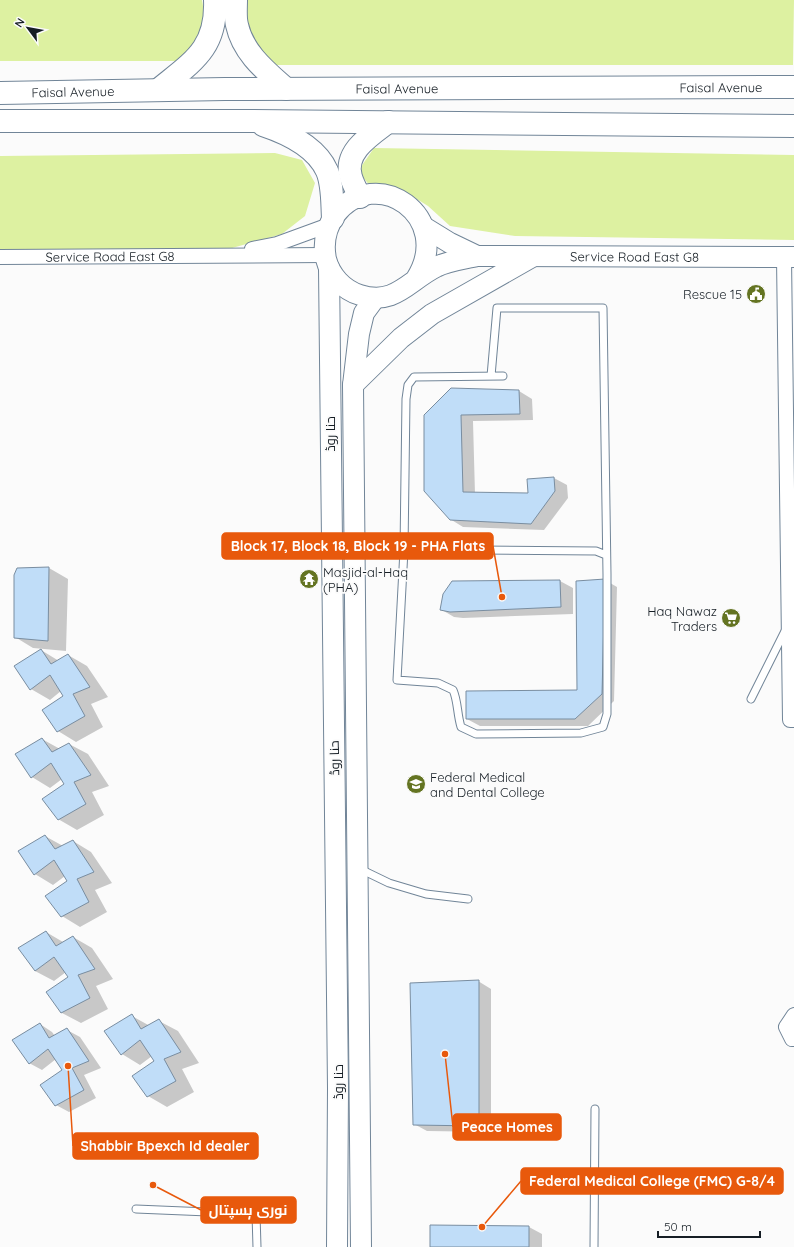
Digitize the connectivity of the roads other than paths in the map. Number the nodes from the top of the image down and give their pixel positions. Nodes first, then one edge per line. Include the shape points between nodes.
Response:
1 (215, 0) edge
2 (236, 0) edge
3 (794, 87) edge
4 (286, 89) junction
5 (158, 90) junction
6 (0, 93) edge
7 (0, 121) edge
8 (249, 121) junction
9 (388, 122) junction
10 (794, 126) edge
11 (360, 197) junction
12 (331, 221) junction
13 (424, 227) junction
14 (220, 256) junction
15 (477, 256) junction
16 (534, 256) junction
17 (0, 257) edge
18 (789, 257) edge
19 (327, 262) junction
20 (416, 279) junction
21 (375, 298) junction
22 (491, 376) junction
23 (503, 376) dead end
24 (353, 385) junction
25 (355, 549) junction
26 (404, 550) junction
27 (606, 555) junction
28 (790, 622) junction
29 (751, 699) dead end
30 (792, 720) edge
31 (335, 828) junction
32 (357, 829) junction
33 (358, 868) junction
34 (468, 899) dead end
35 (794, 1015) edge
36 (794, 1039) edge
37 (595, 1109) dead end
38 (136, 1210) dead end
39 (257, 1247) edge
40 (337, 1247) edge
41 (361, 1247) edge
42 (594, 1247) edge

1 - 5 main road via 216,15 207,46 198,57
2 - 4 main road via 236,24 243,44 257,62
3 - 4 main road, Faisal Avenue
4 - 5 main road, Faisal Avenue
5 - 6 main road, Faisal Avenue
7 - 8 main road
8 - 9 main road
8 - 12 main road via 290,136 304,144 319,159 328,171
9 - 10 main road
9 - 11 main road via 360,144 353,155 350,164 351,177
11 - 12 street via 345,205
11 - 13 street via 380,194 398,199 414,210
12 - 14 street, Service Road East G8 via 277,244
12 - 19 street via 325,245
13 - 15 street
13 - 20 street via 427,258
14 - 17 street, Service Road East G8
14 - 19 street, Service Road East G8
15 - 16 street, Service Road East G8
15 - 20 street via 437,266
16 - 18 street, Service Road East G8
16 - 24 street via 432,314 401,338
18 - 28 street
19 - 21 street via 340,284 356,294
19 - 31 street, حنا روڈ
20 - 21 street via 398,293
21 - 24 street, حنا روڈ via 364,313
22 - 23 lane
22 - 26 lane via 414,377 408,386
22 - 27 lane via 497,308 603,308
24 - 25 street, حنا روڈ
25 - 26 lane
25 - 32 street, حنا روڈ
26 - 27 lane via 596,551
26 - 27 lane via 397,680 438,683 452,690 461,726 476,734 581,733 603,727 607,714
28 - 29 lane
28 - 30 street
31 - 32 street
31 - 40 street, حنا روڈ
32 - 33 street, حنا روڈ
33 - 34 lane via 389,883 426,894
33 - 41 street, حنا روڈ
35 - 36 street via 786,1027
37 - 42 lane
38 - 39 lane via 256,1214

